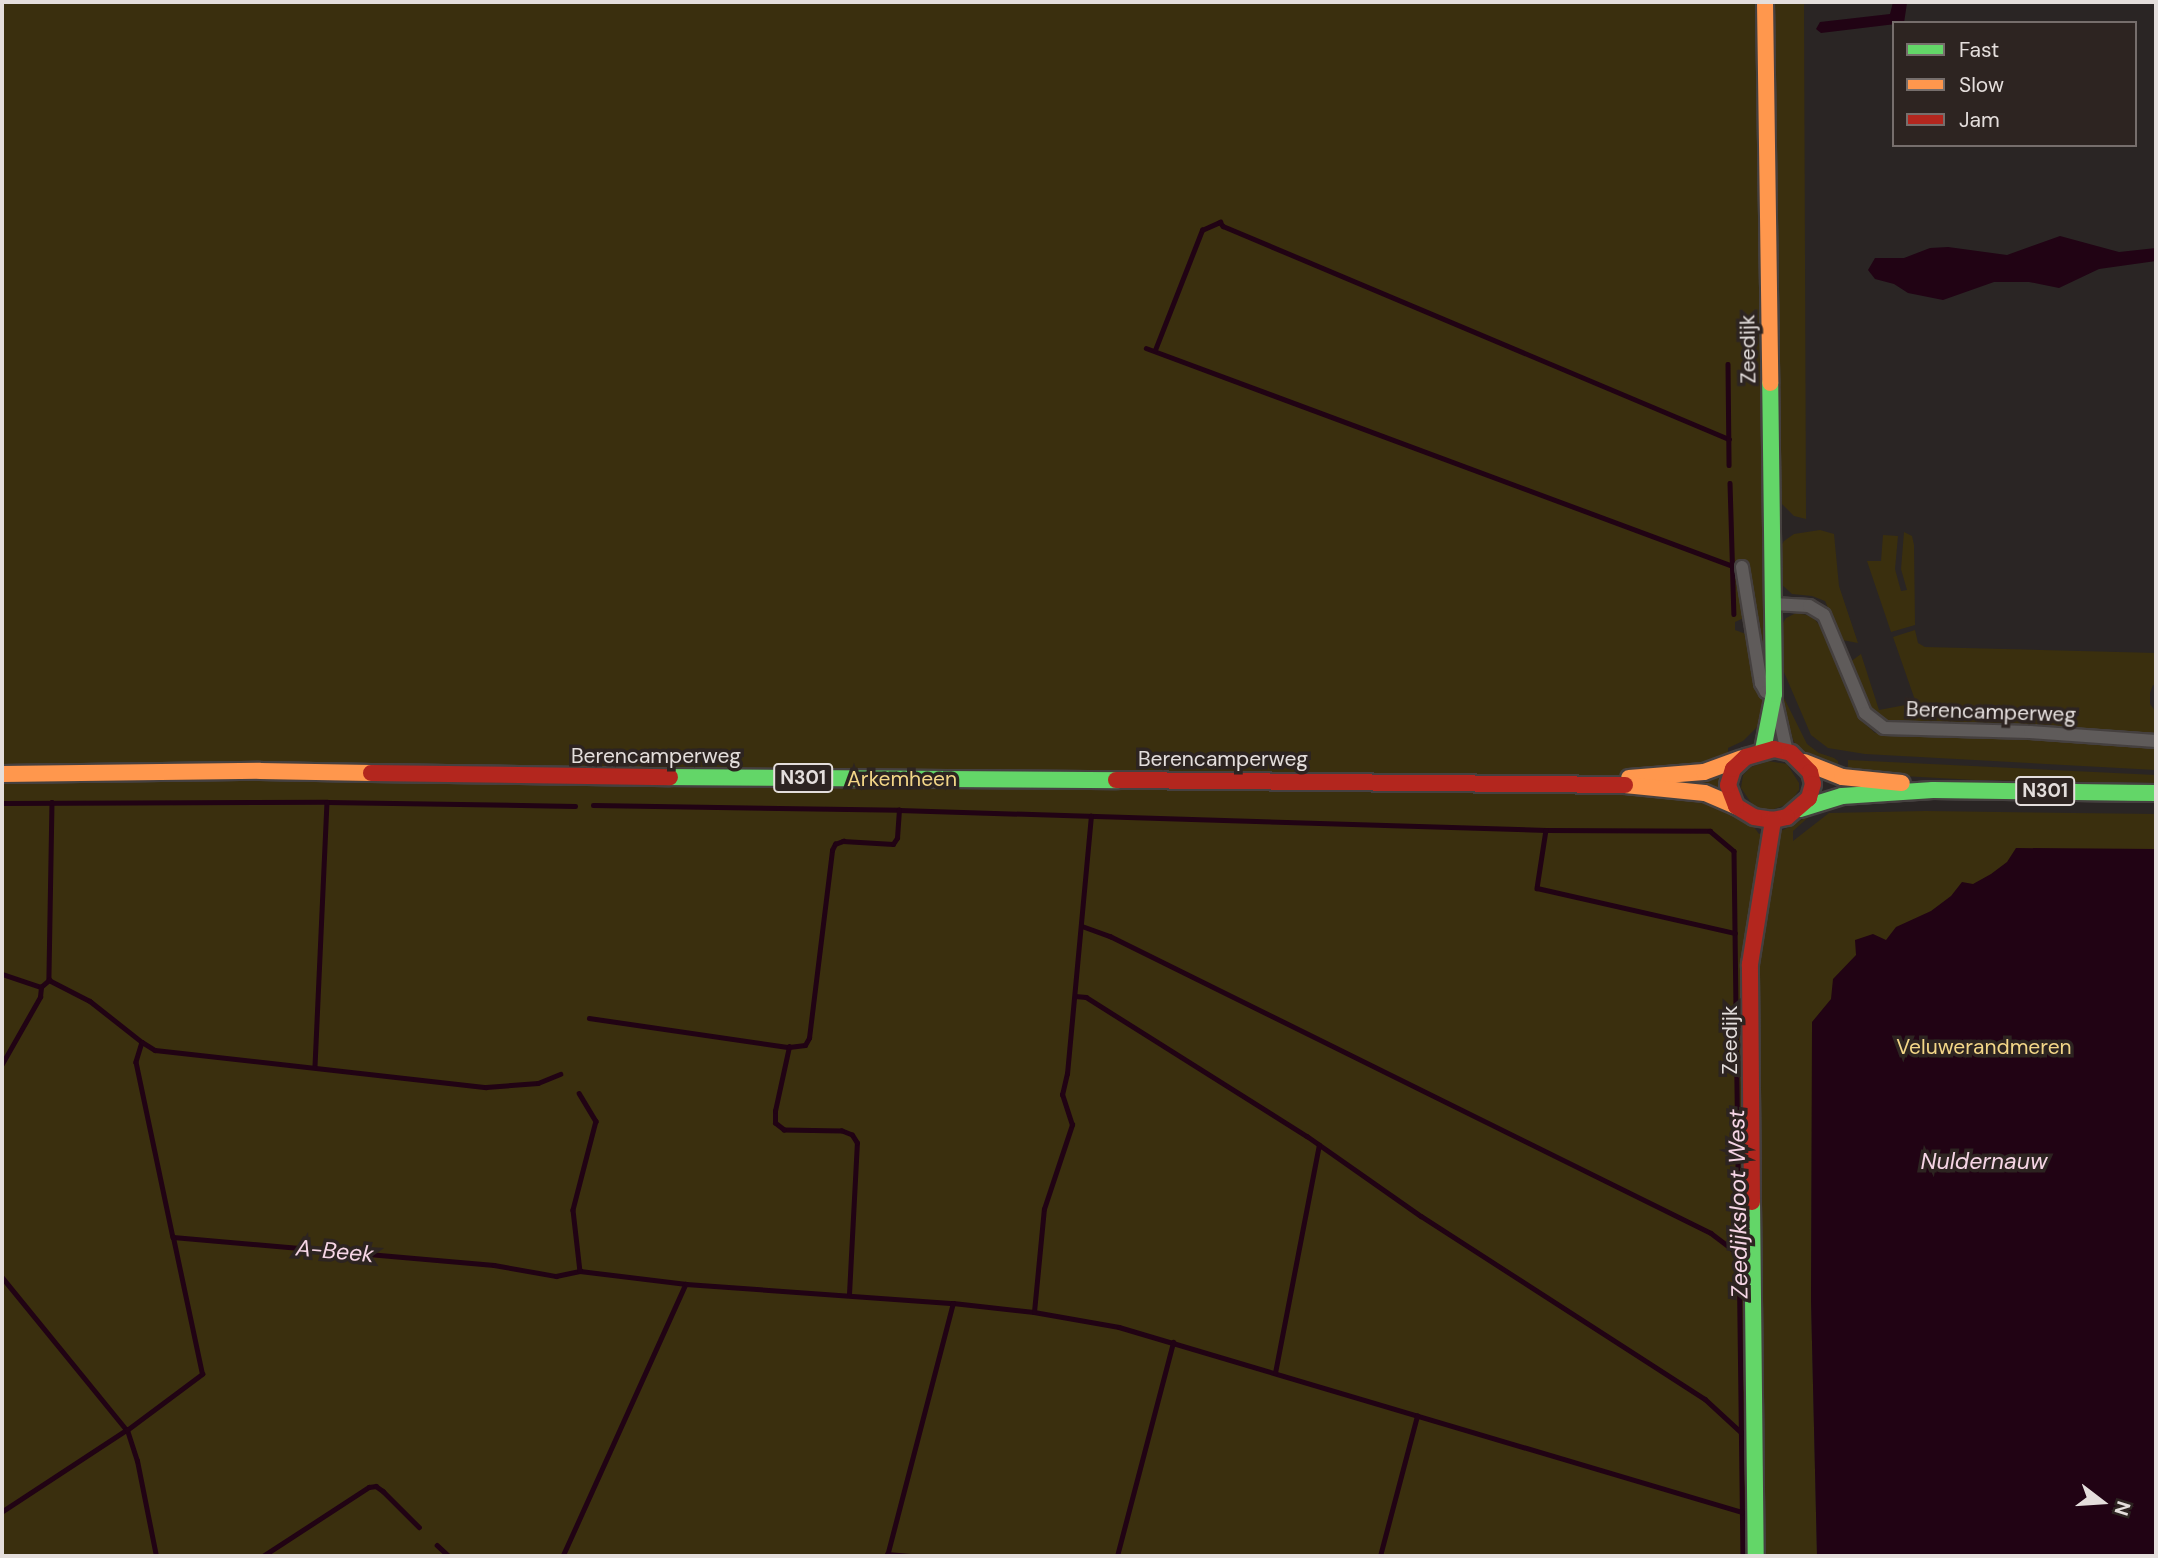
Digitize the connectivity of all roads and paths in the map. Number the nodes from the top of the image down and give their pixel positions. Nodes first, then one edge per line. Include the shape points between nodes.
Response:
1 (1765, 2) edge
2 (1742, 567) dead end
3 (1773, 604) junction
4 (1774, 694) junction
5 (2156, 741) edge
6 (1763, 750) junction
7 (1787, 752) junction
8 (1746, 757) junction
9 (1802, 761) junction
10 (2, 774) edge
11 (1605, 783) junction
12 (1933, 790) junction
13 (2156, 793) edge
14 (1736, 806) junction
15 (1800, 808) junction
16 (1773, 820) junction
17 (1756, 1556) edge

1 - 3 main road, Zeedijk
2 - 4 street, Zeedijk via 1761,683 1766,692
3 - 4 main road, Zeedijk
3 - 5 street, Berencamperweg via 1809,607 1824,615 1861,705 1870,720 1884,728
4 - 6 main road, Zeedijk
4 - 7 street, Zeedijk
6 - 7 main road
6 - 8 main road
7 - 9 main road
8 - 11 main road, Berencamperweg / N301 via 1704,772
8 - 14 main road via 1733,768 1728,785
9 - 12 main road, N301 via 1842,776
9 - 15 main road via 1813,785 1810,798
10 - 11 main road, Berencamperweg / N301 via 260,771
11 - 14 main road, Berencamperweg / N301 via 1705,793
12 - 13 main road, N301
12 - 15 main road, N301 via 1842,796
14 - 16 main road via 1754,817
15 - 16 main road
16 - 17 main road, Zeedijk via 1750,964

